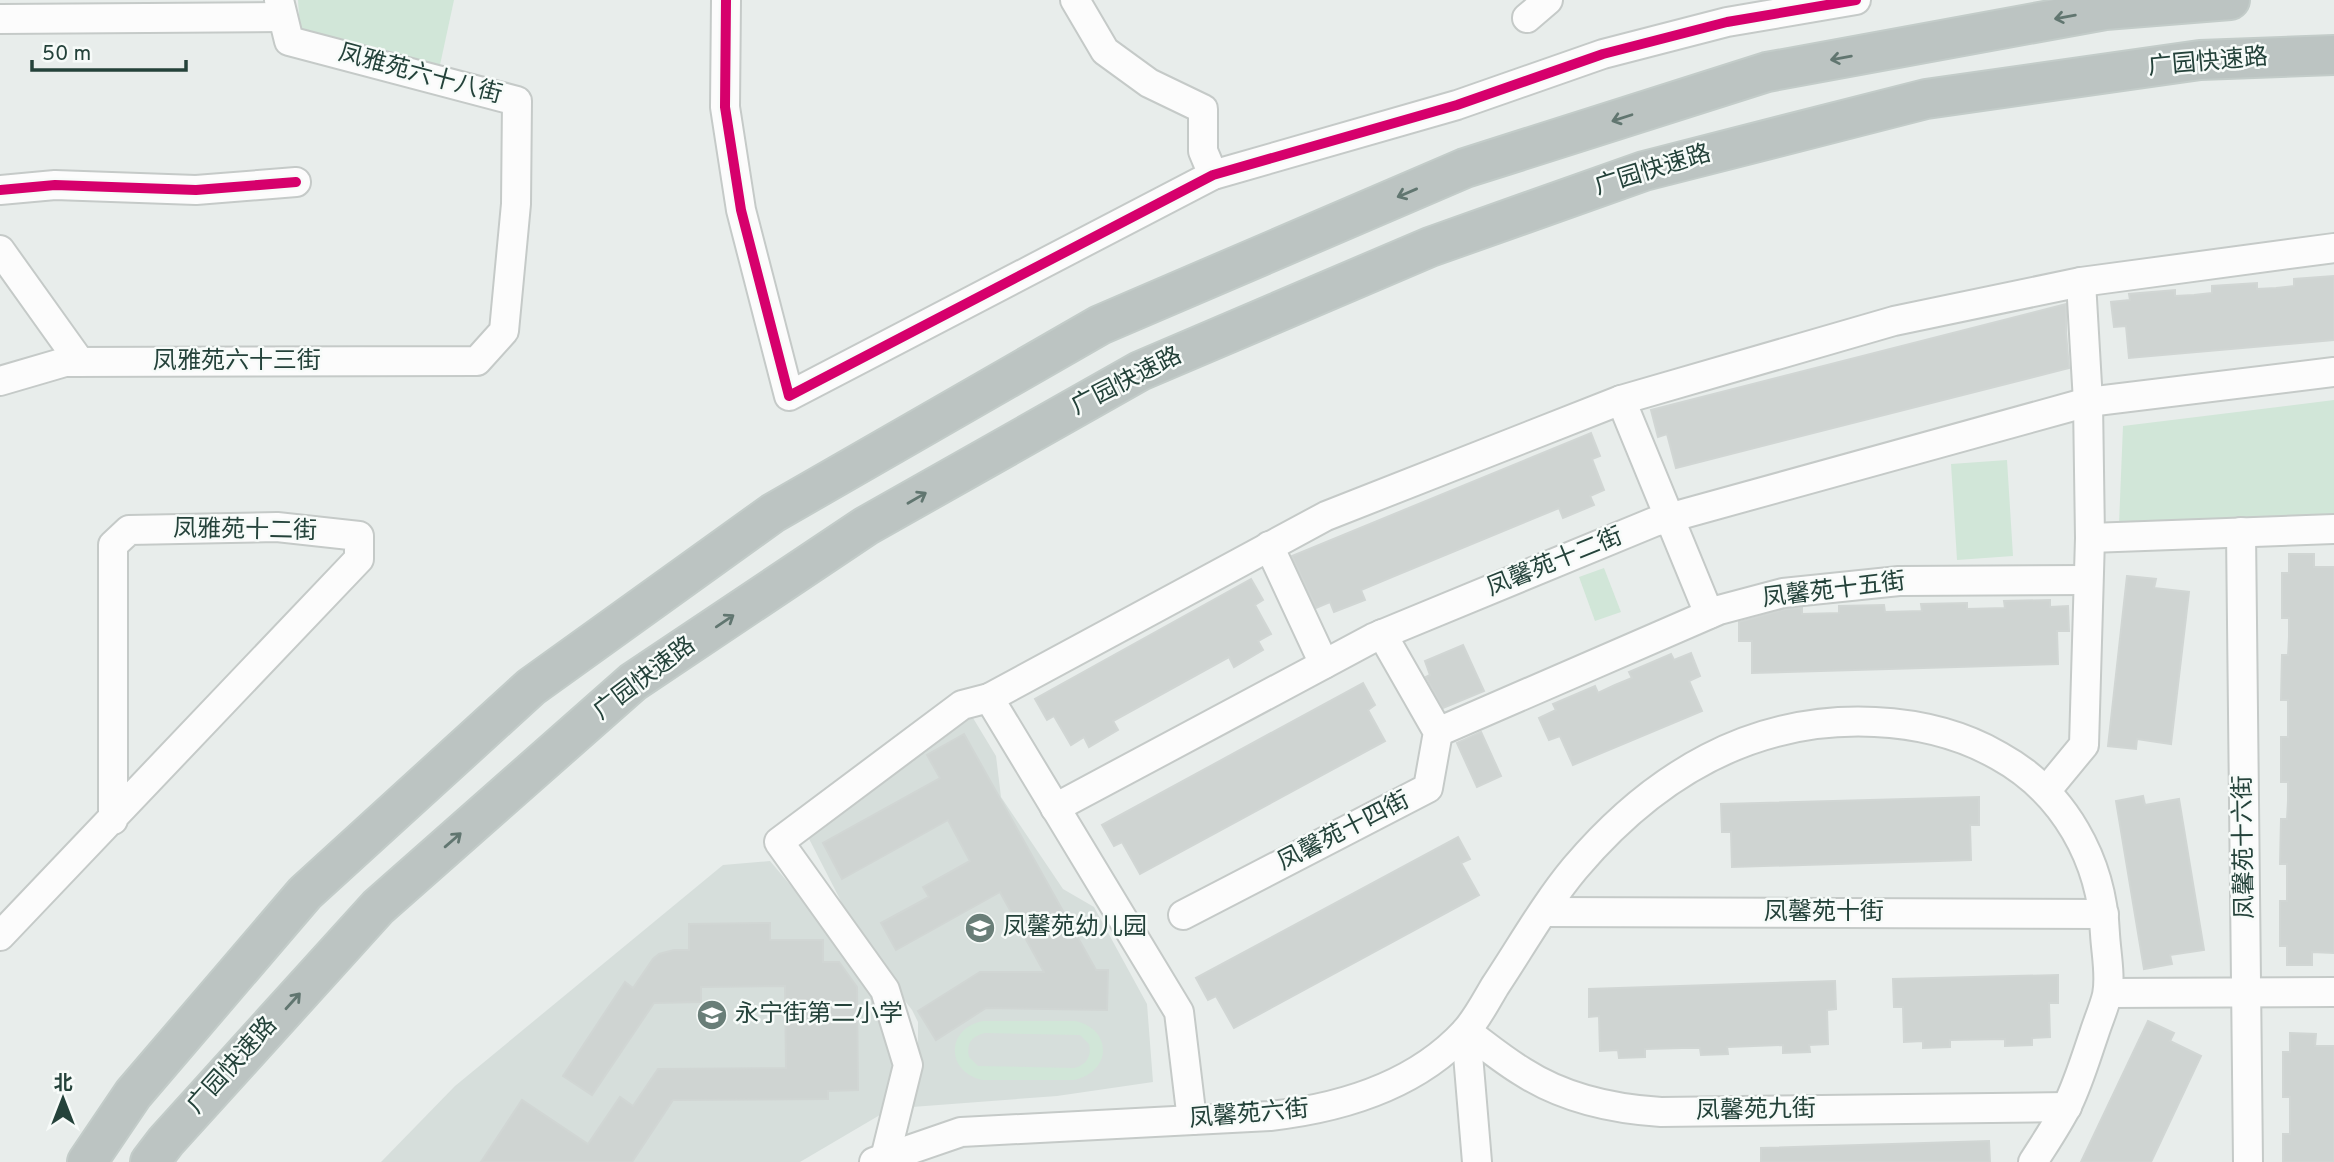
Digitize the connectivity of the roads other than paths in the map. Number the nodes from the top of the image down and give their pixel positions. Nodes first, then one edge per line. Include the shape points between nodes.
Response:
1 (726, 0) edge
2 (1075, 0) edge
3 (1548, 0) edge
4 (1856, 0) edge
5 (2202, 0) edge
6 (2230, 0) edge
7 (281, 9) edge
8 (2105, 10) junction
9 (1721, 11) edge
10 (1527, 18) dead end
11 (0, 19) edge
12 (2334, 55) edge
13 (1213, 175) junction
14 (296, 181) dead end
15 (0, 190) edge
16 (2334, 248) edge
17 (0, 250) edge
18 (2081, 282) junction
19 (477, 361) joint
20 (80, 362) junction
21 (2334, 372) edge
22 (0, 381) edge
23 (1621, 400) junction
24 (2088, 402) junction
25 (1669, 517) junction
26 (2334, 529) edge
27 (2241, 532) junction
28 (2090, 538) junction
29 (1269, 546) junction
30 (2088, 580) junction
31 (1709, 614) junction
32 (1382, 634) junction
33 (1324, 664) junction
34 (989, 698) junction
35 (1438, 732) junction
36 (2046, 791) junction
37 (1055, 808) junction
38 (113, 820) junction
39 (1544, 912) junction
40 (2104, 914) junction
41 (1183, 915) dead end
42 (2, 930) edge
43 (2334, 992) edge
44 (2108, 993) junction
45 (2246, 993) junction
46 (1466, 1031) junction
47 (133, 1094) junction
48 (2067, 1107) junction
49 (1192, 1120) junction
50 (157, 1155) edge
51 (879, 1160) edge
52 (78, 1162) edge
53 (86, 1162) edge
54 (1476, 1162) edge
55 (2033, 1162) edge
56 (2248, 1162) edge

1 - 13 street via 725,107 741,210 789,396
2 - 13 street via 1105,51 1149,83 1203,109 1203,151
3 - 10 street
4 - 9 street
5 - 8 highway
6 - 8 highway
7 - 11 street, 凤雅苑六十八街
7 - 19 street, 凤雅苑六十八街 via 289,41 517,101 516,204 504,331
8 -> 47 highway via 1768,72 1465,168 1100,325 773,513 531,687 305,893
9 - 13 street via 1457,105
50 -> 12 highway, 广园快速路 via 378,907 633,682 866,526 1140,371 1430,247 1644,171 1926,99 2200,60
14 - 15 street via 196,190 55,185
16 - 18 street
17 - 20 street
18 - 23 street via 1894,321
18 - 24 street
19 - 20 street, 凤雅苑六十三街
20 - 22 street, 凤雅苑六十三街
21 - 24 street, 凤馨苑十二街
23 - 25 street
23 - 29 street via 1326,516
24 - 25 street, 凤馨苑十二街
24 - 28 street
25 - 31 street
25 - 32 street, 凤馨苑十二街
26 - 27 street
27 - 28 street
27 - 45 street, 凤馨苑十六街
28 - 30 street
29 - 33 street
29 - 34 street
30 - 31 street, 凤馨苑十五街 via 1899,582 1783,593
30 - 36 street via 2084,745
31 - 35 street, 凤馨苑十五街
32 - 33 street, 凤馨苑十二街
32 - 35 street
33 - 37 street, 凤馨苑十二街
34 - 37 street
34 - 51 street via 962,705 779,842 886,990 908,1065
35 - 41 street, 凤馨苑十四街 via 1428,788
36 - 39 street, 凤馨苑六街 via 2015,765 1979,745 1937,731 1849,721 1762,735 1721,750 1647,798 1608,832
36 - 40 street, 凤馨苑六街 via 2085,848 2098,880
37 - 49 street via 1179,1012
38 - 38 street, 凤雅苑十二街 via 359,559 359,536 277,527 129,530 113,545
38 - 42 street, 凤雅苑十二街
39 - 40 street, 凤馨苑十街
39 - 46 street, 凤馨苑六街
40 - 44 street, 凤馨苑六街
43 - 45 street
44 - 45 street
44 - 48 street
45 - 56 street, 凤馨苑十六街
46 - 48 street, 凤馨苑九街 via 1543,1084 1588,1101 1637,1111
46 - 49 street, 凤馨苑六街 via 1433,1059 1356,1100 1313,1111
46 - 54 street
47 - 52 highway
47 - 53 highway
48 - 55 street
49 - 51 street, 凤馨苑六街 via 961,1132

